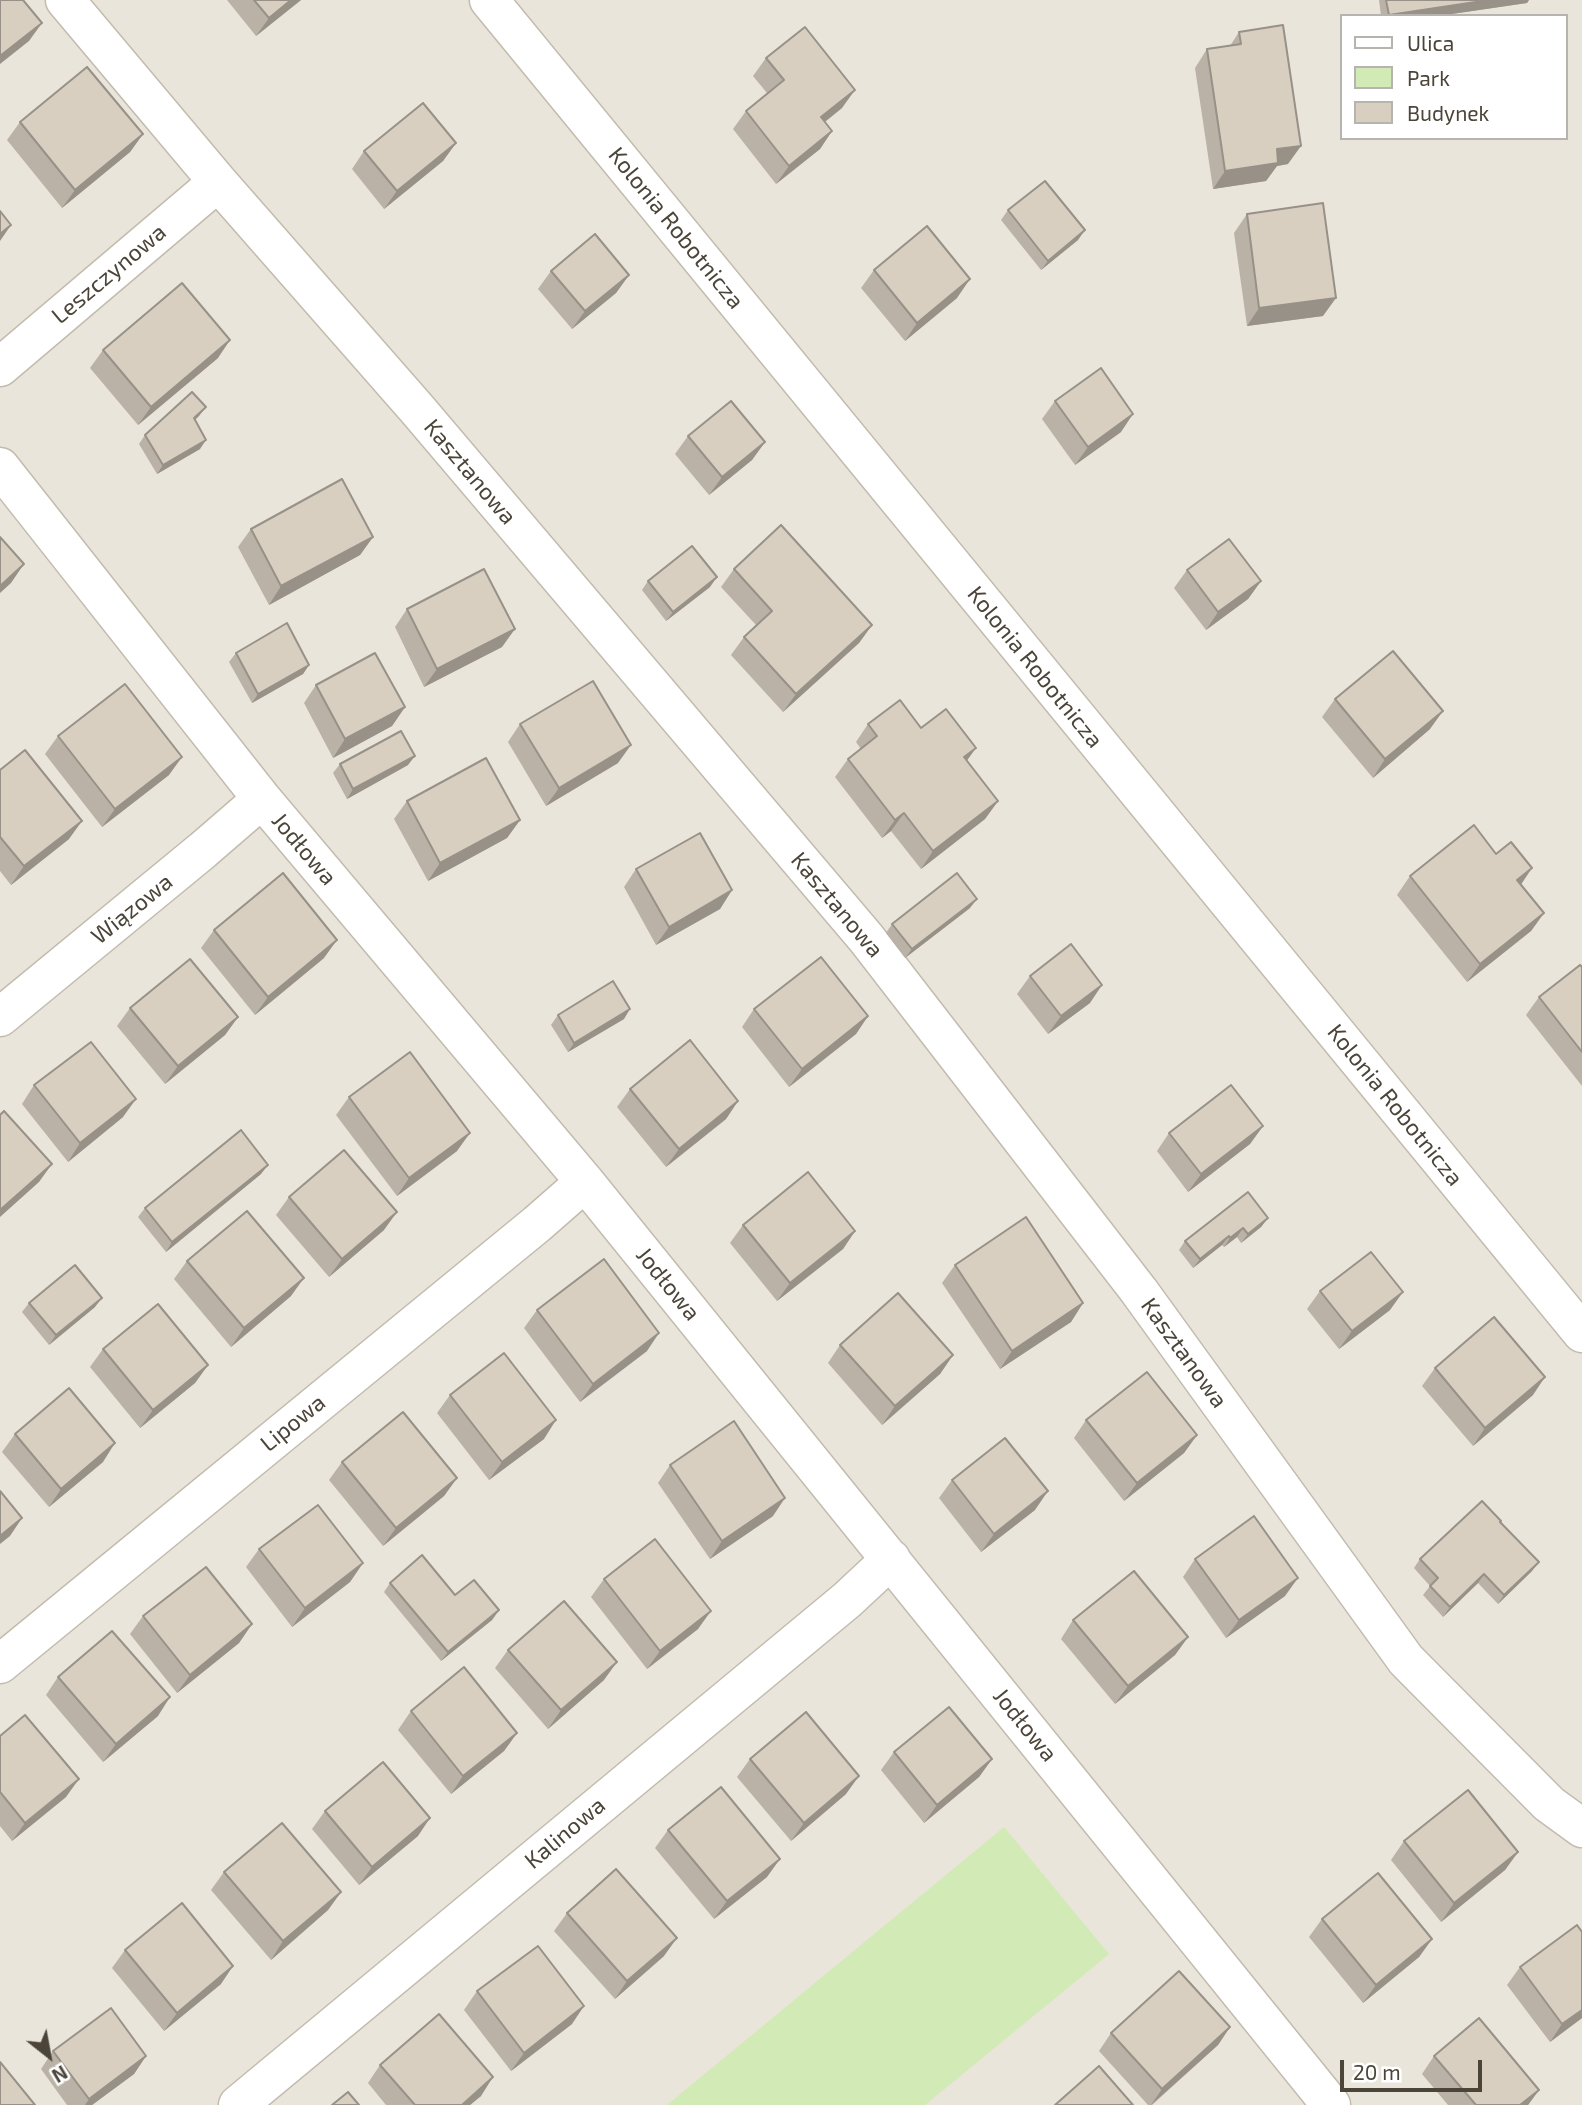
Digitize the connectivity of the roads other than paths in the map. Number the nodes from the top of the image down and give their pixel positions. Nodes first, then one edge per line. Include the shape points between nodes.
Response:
1 (65, 0) edge
2 (489, 0) edge
3 (218, 182) junction
4 (0, 367) edge
5 (0, 467) edge
6 (262, 799) junction
7 (0, 1017) edge
8 (585, 1182) junction
9 (1582, 1333) edge
10 (891, 1559) junction
11 (0, 1664) edge
12 (1582, 1828) edge
13 (1317, 2100) edge
14 (238, 2105) edge

1 - 3 street, Kasztanowa
2 - 9 street, Kolonia Robotnicza
3 - 4 street, Leszczynowa
3 - 12 street, Kasztanowa via 866,938 1139,1292 1406,1660 1549,1804
5 - 6 street, Jodłowa
6 - 7 street, Wiązowa
6 - 8 street, Jodłowa
8 - 10 street, Jodłowa
8 - 11 street, Lipowa
10 - 13 street, Jodłowa
10 - 14 street, Kalinowa

